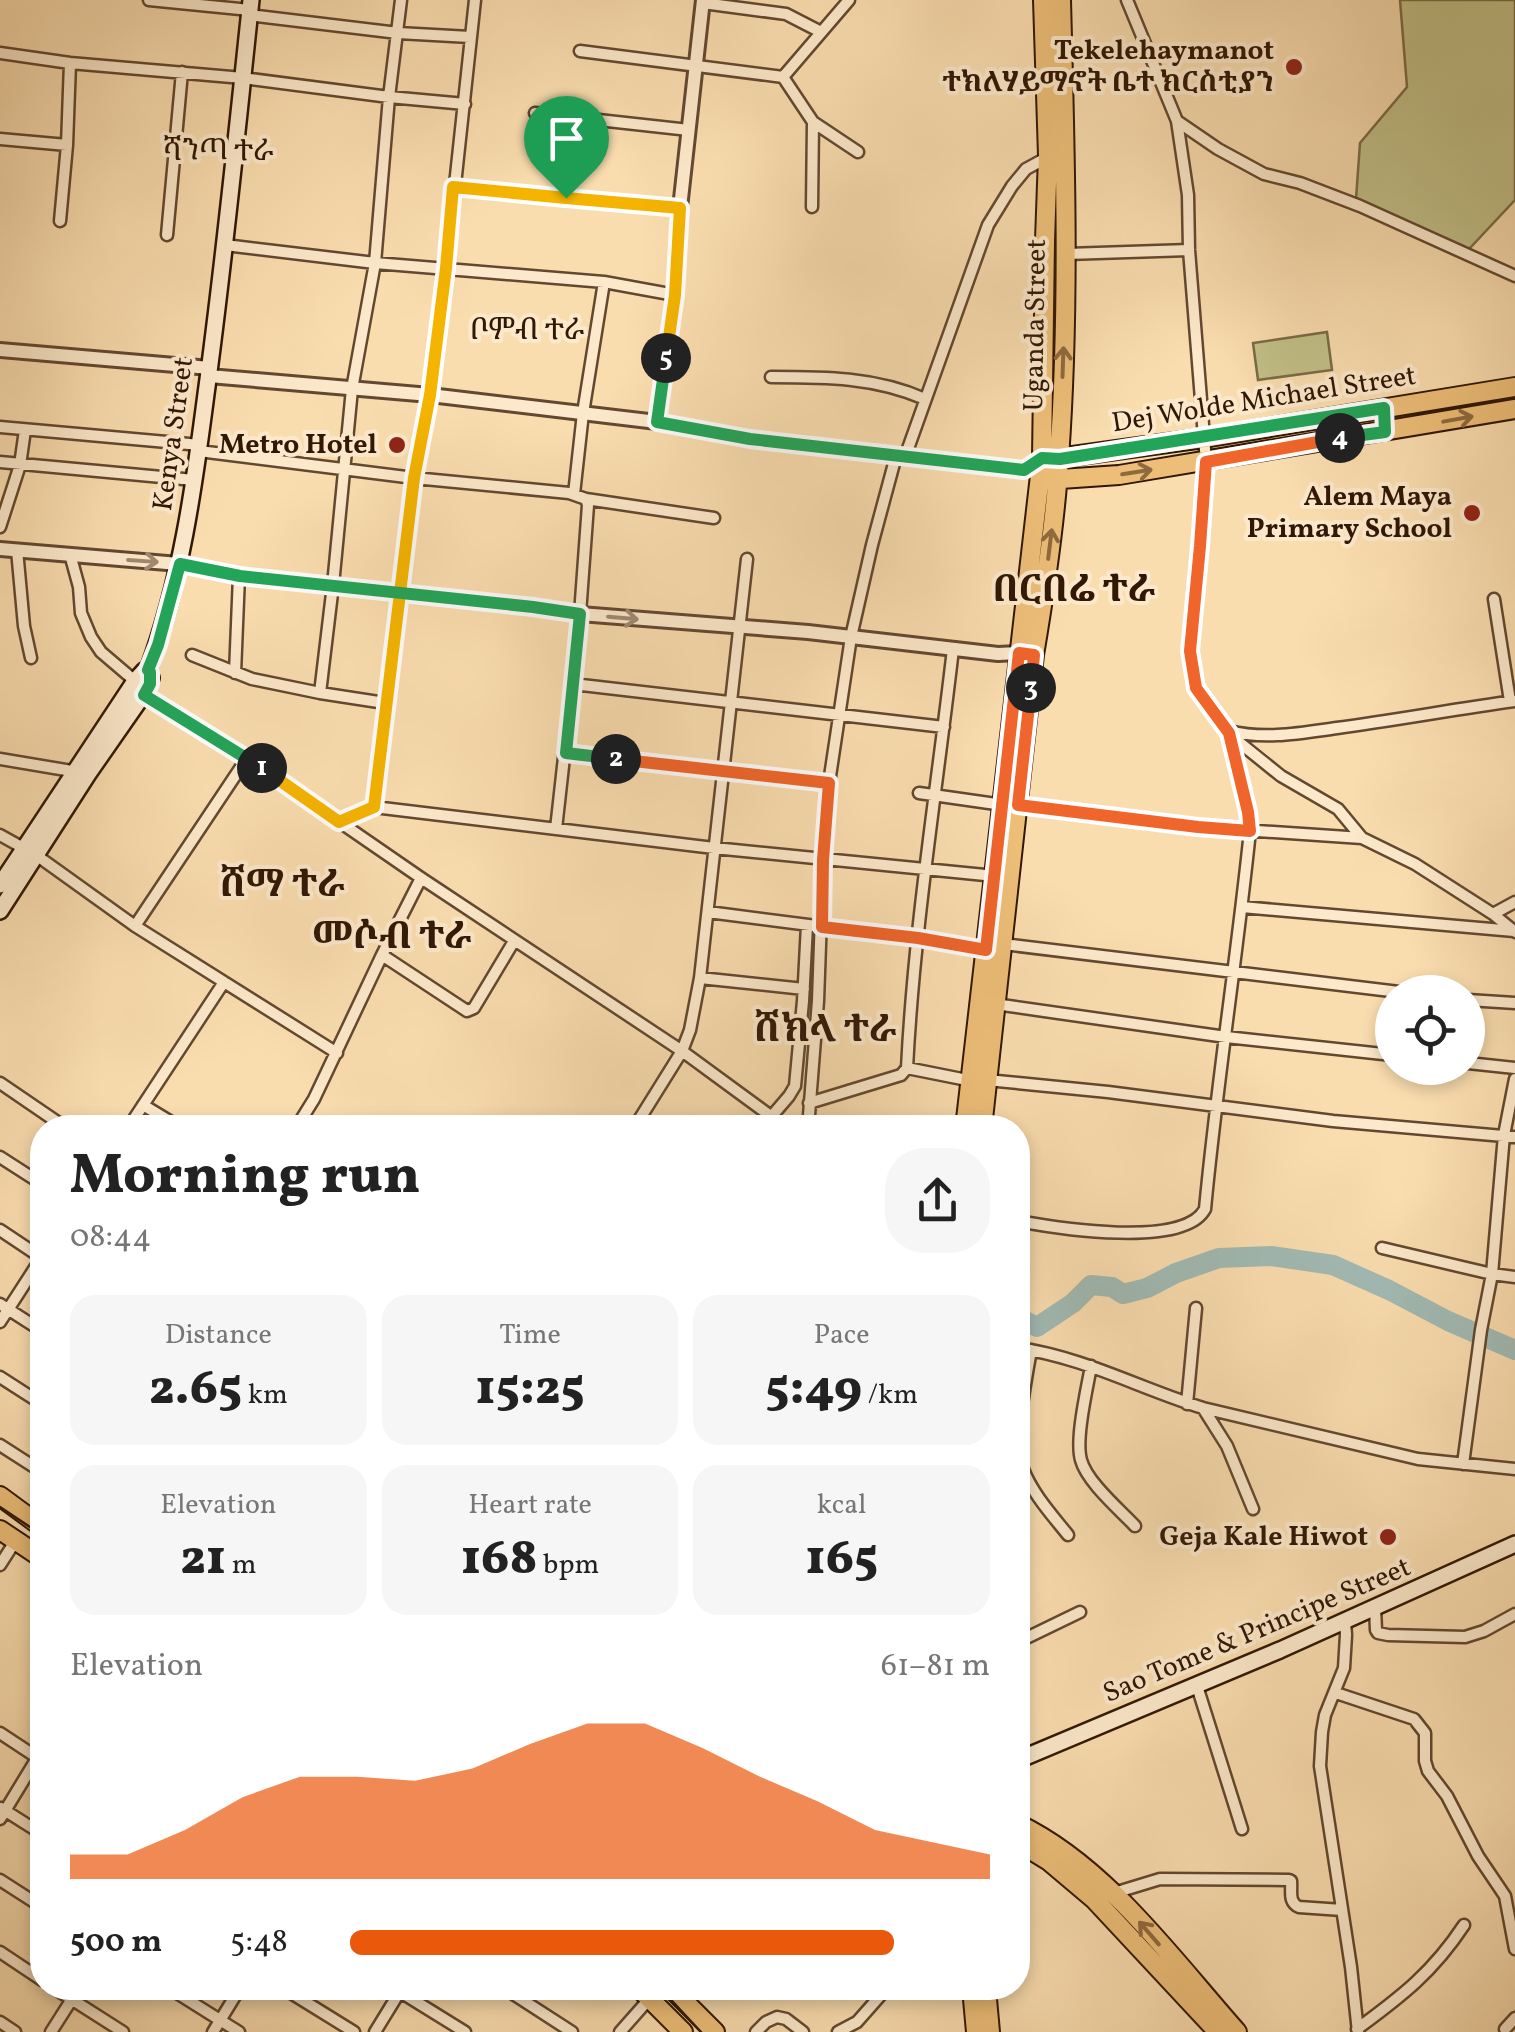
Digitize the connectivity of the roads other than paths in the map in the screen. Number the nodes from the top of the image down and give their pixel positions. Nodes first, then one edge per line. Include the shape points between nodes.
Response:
1 (148, 0) edge
2 (401, 0) edge
3 (475, 0) edge
4 (849, 0) edge
5 (1043, 0) edge
6 (1061, 0) edge
7 (1126, 0) edge
8 (703, 2) edge
9 (250, 8) edge
10 (822, 32) junction
11 (398, 33) junction
12 (470, 37) junction
13 (580, 51) dead end
14 (0, 53) edge
15 (70, 63) junction
16 (694, 67) junction
17 (182, 72) junction
18 (783, 77) junction
19 (242, 78) junction
20 (389, 98) junction
21 (465, 104) junction
22 (535, 112) dead end
23 (1178, 121) junction
24 (813, 122) junction
25 (690, 130) junction
26 (0, 138) edge
27 (67, 145) junction
28 (858, 152) dead end
29 (1048, 156) junction
30 (453, 187) junction
31 (812, 207) dead end
32 (680, 208) junction
33 (60, 221) dead end
34 (166, 235) dead end
35 (225, 245) junction
36 (1189, 250) junction
37 (1066, 254) junction
38 (375, 264) junction
39 (446, 268) junction
40 (1515, 276) edge
41 (604, 282) junction
42 (675, 295) junction
43 (0, 350) edge
44 (210, 372) junction
45 (772, 376) dead end
46 (1515, 387) edge
47 (352, 388) junction
48 (430, 395) junction
49 (925, 399) junction
50 (1384, 408) junction
51 (1515, 409) edge
52 (583, 414) junction
53 (657, 422) junction
54 (0, 427) edge
55 (26, 430) junction
56 (1385, 432) junction
57 (1204, 438) junction
58 (199, 448) junction
59 (900, 457) junction
60 (1051, 459) junction
61 (0, 462) edge
62 (1206, 462) junction
63 (20, 465) junction
64 (344, 468) junction
65 (1024, 470) junction
66 (414, 478) junction
67 (194, 480) junction
68 (1049, 480) junction
69 (574, 494) junction
70 (586, 499) junction
71 (714, 518) dead end
72 (0, 527) edge
73 (0, 549) edge
74 (17, 550) junction
75 (70, 554) junction
76 (747, 559) dead end
77 (180, 564) junction
78 (240, 576) junction
79 (333, 585) junction
80 (400, 592) junction
81 (1494, 598) dead end
82 (580, 614) junction
83 (740, 627) junction
84 (851, 638) junction
85 (953, 648) junction
86 (1026, 654) junction
87 (192, 655) dead end
88 (31, 658) dead end
89 (235, 673) junction
90 (572, 684) junction
91 (139, 688) junction
92 (320, 693) junction
93 (1512, 701) edge
94 (385, 703) junction
95 (730, 703) junction
96 (840, 717) junction
97 (944, 728) junction
98 (1228, 731) junction
99 (566, 753) junction
100 (247, 758) junction
101 (0, 759) edge
102 (723, 772) junction
103 (81, 773) junction
104 (829, 783) junction
105 (919, 793) dead end
106 (936, 796) junction
107 (1010, 805) junction
108 (374, 807) junction
109 (339, 822) junction
110 (556, 829) junction
111 (1250, 831) junction
112 (0, 835) edge
113 (1362, 838) junction
114 (714, 848) junction
115 (30, 852) junction
116 (823, 860) junction
117 (925, 868) junction
118 (995, 876) junction
119 (421, 878) junction
120 (0, 886) edge
121 (1515, 902) edge
122 (1242, 907) junction
123 (0, 911) edge
124 (708, 912) junction
125 (1493, 914) junction
126 (807, 925) junction
127 (135, 926) junction
128 (822, 927) junction
129 (1514, 931) edge
130 (918, 938) junction
131 (514, 941) junction
132 (995, 947) junction
133 (382, 955) junction
134 (1233, 972) junction
135 (700, 978) junction
136 (224, 982) junction
137 (1375, 989) edge
138 (804, 995) junction
139 (818, 1001) junction
140 (1485, 1001) edge
141 (996, 1004) junction
142 (1515, 1004) edge
143 (1226, 1038) junction
144 (682, 1051) junction
145 (337, 1053) junction
146 (1375, 1053) edge
147 (1485, 1065) edge
148 (907, 1068) junction
149 (1515, 1068) edge
150 (1515, 1079) edge
151 (979, 1080) junction
152 (0, 1083) edge
153 (794, 1090) junction
154 (809, 1098) junction
155 (143, 1105) junction
156 (1215, 1105) junction
157 (47, 1115) edge
158 (136, 1115) edge
159 (160, 1115) edge
160 (304, 1115) edge
161 (642, 1115) edge
162 (768, 1115) edge
163 (773, 1115) edge
164 (808, 1115) edge
165 (970, 1115) edge
166 (981, 1115) edge
167 (1509, 1136) edge
168 (0, 1156) edge
169 (30, 1176) edge
170 (1030, 1224) edge
171 (0, 1230) edge
172 (1382, 1248) dead end
173 (30, 1250) edge
174 (30, 1273) edge
175 (1492, 1274) junction
176 (1515, 1277) edge
177 (4, 1307) edge
178 (1196, 1308) dead end
179 (0, 1322) edge
180 (30, 1323) edge
181 (1031, 1350) joint
182 (1030, 1356) edge
183 (1092, 1366) junction
184 (0, 1376) edge
185 (30, 1396) edge
186 (1187, 1404) junction
187 (1203, 1408) junction
188 (0, 1445) edge
189 (30, 1464) edge
190 (1463, 1464) junction
191 (1515, 1470) edge
192 (1030, 1482) edge
193 (0, 1496) edge
194 (1253, 1508) dead end
195 (30, 1512) edge
196 (1135, 1526) dead end
197 (1068, 1534) dead end
198 (8, 1535) edge
199 (30, 1550) edge
200 (1513, 1551) edge
201 (0, 1565) edge
202 (1374, 1608) junction
203 (1080, 1612) dead end
204 (1515, 1614) edge
205 (1344, 1622) junction
206 (1030, 1636) edge
207 (1197, 1686) junction
208 (1336, 1692) junction
209 (0, 1733) edge
210 (30, 1750) edge
211 (1030, 1755) edge
212 (30, 1772) edge
213 (2, 1812) edge
214 (30, 1827) edge
215 (1242, 1830) dead end
216 (1030, 1831) edge
217 (1030, 1850) edge
218 (0, 1880) edge
219 (1114, 1893) junction
220 (1510, 1897) edge
221 (30, 1899) edge
222 (1342, 1910) junction
223 (1464, 1924) dead end
224 (1515, 1948) edge
225 (0, 1952) edge
226 (30, 1972) edge
227 (70, 2000) edge
228 (74, 2000) edge
229 (189, 2000) edge
230 (232, 2000) edge
231 (302, 2000) edge
232 (392, 2000) edge
233 (415, 2000) edge
234 (523, 2000) edge
235 (639, 2000) edge
236 (652, 2000) edge
237 (682, 2000) edge
238 (876, 2000) edge
239 (973, 2000) edge
240 (987, 2000) edge
241 (1515, 2018) edge
242 (220, 2020) junction
243 (0, 2022) edge
244 (1505, 2028) dead end
245 (1358, 2031) edge
246 (15, 2032) edge
247 (50, 2032) edge
248 (123, 2032) edge
249 (213, 2032) edge
250 (239, 2032) edge
251 (354, 2032) edge
252 (375, 2032) edge
253 (465, 2032) edge
254 (572, 2032) edge
255 (620, 2032) edge
256 (683, 2032) edge
257 (715, 2032) edge
258 (756, 2032) edge
259 (803, 2032) edge
260 (838, 2032) edge
261 (976, 2032) edge
262 (990, 2032) edge
263 (1218, 2032) edge
264 (1237, 2032) edge

1 - 9 street
2 - 11 street
3 - 12 street
4 - 10 street
5 - 29 main road, Uganda Street
6 - 37 main road, Uganda Street
7 - 23 street
8 - 10 street via 786,14
8 - 16 street
9 - 11 street
9 - 19 main road, Kenya Street
10 - 18 street
11 - 12 street
11 - 20 street
12 - 21 street
13 - 16 street
14 - 15 street
15 - 17 street
15 - 27 street
16 - 18 street
16 - 25 street
17 - 19 street
17 - 34 street
18 - 24 street
19 - 20 street
19 - 35 main road, Kenya Street
20 - 21 street
20 - 38 street
21 - 30 street
22 - 25 street
23 - 36 street
23 - 40 street via 1264,174 1360,206
24 - 28 street
24 - 31 street
25 - 32 street
26 - 27 street
27 - 33 street
29 - 49 street via 1026,170 988,224
29 - 60 main road, Uganda Street
30 - 32 street
30 - 39 street
32 - 42 street
35 - 38 street
35 - 44 main road, Kenya Street
36 - 37 street
36 - 57 street
60 -> 37 main road, Uganda Street
38 - 39 street
38 - 47 street
39 - 41 street
39 - 48 street
41 - 42 street
41 - 52 street
42 - 53 street
43 - 44 street
44 - 47 street
44 - 58 main road, Kenya Street
45 - 49 street via 867,380
46 - 50 main road, Dej Wolde Michael Street
47 - 48 street
47 - 64 street
48 - 52 street
48 - 66 street
49 - 59 street
50 - 56 main road
50 - 57 main road, Dej Wolde Michael Street
56 -> 51 main road, Dej Wolde Michael Street
52 - 53 street
52 - 69 street
53 - 59 street
54 - 55 street
55 - 58 street
55 - 63 street
56 - 62 main road, Dej Wolde Michael Street
57 - 60 main road, Dej Wolde Michael Street
57 - 62 street
58 - 64 street
58 - 67 main road, Kenya Street
59 - 65 street
59 - 84 street
60 - 65 street, Dej Wolde Michael Street
60 - 68 main road, Uganda Street
61 - 63 street
68 -> 62 main road, Dej Wolde Michael Street
62 - 98 street via 1190,651 1196,688
63 - 67 street
63 - 72 street
64 - 66 street
64 - 79 street
65 - 68 street
66 - 69 street
66 - 80 street
67 - 77 main road, Kenya Street
68 - 86 main road, Uganda Street
69 - 70 street
70 - 71 street
70 - 82 street
73 - 74 street
74 - 75 street
74 - 88 street
75 -> 77 street
75 - 91 street via 91,637
76 - 83 street
77 - 78 street
77 - 91 main road, Kenya Street via 151,678
78 - 79 street
78 - 89 street
79 - 80 street
79 - 92 street
80 - 82 street
80 - 94 street
81 - 93 street
82 -> 83 street
82 - 90 street
83 - 84 street
83 - 95 street
84 - 85 street
84 - 96 street
85 - 86 street
85 - 97 street
86 - 107 main road, Uganda Street
87 - 89 street
89 - 92 street
90 - 95 street
90 - 99 street
91 - 100 street
91 - 103 main road
92 - 94 street
93 - 98 street via 1286,735
94 - 108 street
95 - 96 street
95 - 102 street
96 - 97 street
96 - 104 street
97 - 106 street
98 - 111 street
98 - 113 street via 1281,776 1338,810
99 - 102 street
99 - 110 street
100 - 109 street
100 - 127 street
101 - 103 street
102 - 104 street
102 - 114 street
103 - 115 main road
104 - 116 street
105 - 106 street
106 - 107 street
106 - 117 street
107 - 111 street
107 - 118 main road, Uganda Street
107 - 132 main road, Uganda Street
108 - 109 street
108 - 110 street
109 - 119 street
110 - 114 street
111 - 113 street
111 - 122 street
112 - 115 street
113 - 125 street
114 - 116 street
114 - 124 street
115 - 120 main road
115 - 123 main road
115 - 127 street
116 - 117 street
116 - 128 street
117 - 118 street
117 - 130 street
118 - 132 main road, Uganda Street
119 - 131 street
119 - 133 street
121 - 125 street
122 - 129 street
122 - 134 street
124 - 126 street
124 - 135 street
125 - 129 street
126 - 128 street
126 - 138 street
127 - 136 street
128 - 130 street
128 - 139 street
130 - 132 street
130 - 148 street
131 - 133 street via 466,1011
131 - 144 street
132 - 134 street
132 - 141 main road, Uganda Street
132 - 151 main road, Uganda Street
133 - 145 street
134 - 137 street
134 - 143 street
135 - 138 street
135 - 144 street
136 - 145 street
136 - 155 street
138 - 139 street
138 - 153 street
139 - 154 street
140 - 142 street
141 - 143 street
141 - 151 main road, Uganda Street
143 - 146 street
143 - 156 street
144 - 161 street
144 - 162 street
145 - 160 street
147 - 149 street
148 - 151 street
148 - 154 street
150 - 167 street
151 - 156 street
151 - 165 main road, Uganda Street
151 - 166 main road, Uganda Street
152 - 157 street
153 - 154 street
153 - 163 street
154 - 164 street
155 - 158 street
155 - 159 street
156 - 167 street
156 - 170 street via 1206,1208 1198,1218 1139,1234
167 - 175 street
168 - 169 street
171 - 173 street
172 - 175 street
174 - 177 street
175 - 176 street
175 - 190 street
177 - 179 street
177 - 180 street
178 - 186 street
181 - 182 street
181 - 183 street
183 - 186 street
183 - 196 street via 1081,1460
184 - 185 street
186 - 187 street
187 - 190 street
187 - 194 street
188 - 189 street
190 - 191 street
192 - 197 street
193 - 195 main road
198 - 199 main road
198 - 201 street
200 - 202 main road, Sao Tome & Principe Street
202 - 204 street via 1376,1630 1388,1635 1465,1637
202 - 205 main road, Sao Tome & Principe Street
203 - 206 street
205 - 207 main road, Sao Tome & Principe Street
205 - 208 street via 1346,1656
207 - 211 main road, Sao Tome & Principe Street
207 - 215 street
208 - 220 street via 1419,1724 1428,1771
208 - 222 street via 1325,1715 1320,1766
209 - 210 street
212 - 213 street
213 - 214 street
216 - 219 main road
217 - 263 main road via 1094,1899
218 - 221 street
219 - 222 street via 1160,1879 1288,1880 1291,1902 1299,1908
264 -> 219 main road
220 - 224 street
222 - 245 street
223 - 245 street via 1412,1988
225 - 226 street
227 - 247 street
228 - 248 street
229 - 242 street
230 - 242 street
231 - 251 street
232 - 252 street
233 - 253 street
234 - 254 street
235 - 255 street
236 - 256 main road
237 - 257 main road
238 - 260 street
239 - 261 main road
240 - 262 main road
241 - 244 street
242 - 249 street
242 - 250 street
243 - 246 street
258 - 259 street via 777,2016

